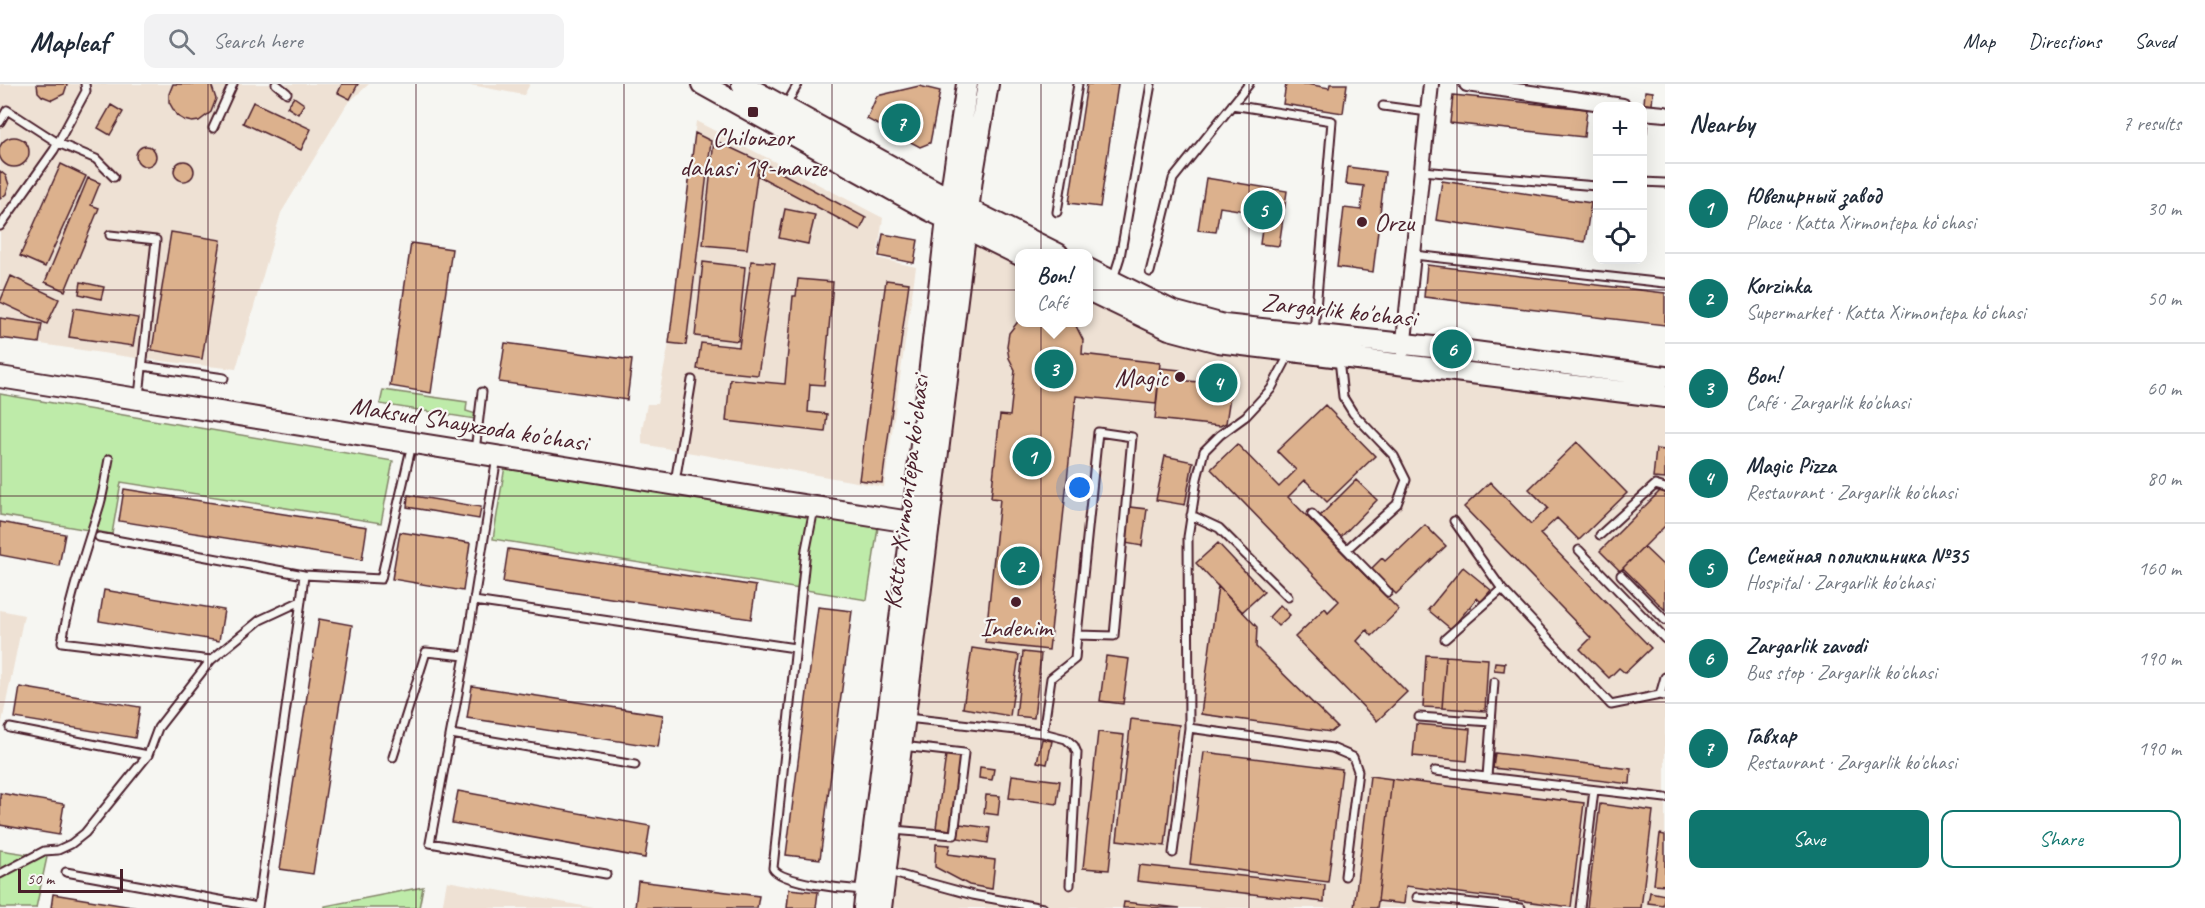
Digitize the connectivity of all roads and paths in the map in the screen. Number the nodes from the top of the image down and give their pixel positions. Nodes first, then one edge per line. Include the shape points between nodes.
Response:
1 (85, 84) edge
2 (233, 84) edge
3 (276, 84) edge
4 (702, 84) edge
5 (742, 84) edge
6 (798, 84) edge
7 (967, 84) edge
8 (988, 84) edge
9 (1078, 84) edge
10 (1151, 84) edge
11 (1249, 84) edge
12 (1431, 84) edge
13 (1467, 84) edge
14 (287, 93) dead end
15 (1595, 102) edge
16 (1232, 105) junction
17 (1383, 106) dead end
18 (785, 108) junction
19 (1428, 112) junction
20 (1647, 112) edge
21 (1665, 114) edge
22 (0, 122) edge
23 (213, 128) dead end
24 (58, 143) junction
25 (1422, 171) junction
26 (114, 177) dead end
27 (1647, 182) edge
28 (1665, 183) edge
29 (1593, 186) edge
30 (1057, 212) dead end
31 (958, 214) junction
32 (0, 226) edge
33 (110, 235) dead end
34 (1046, 249) edge
35 (1015, 252) edge
36 (1414, 255) junction
37 (1093, 271) edge
38 (1150, 272) dead end
39 (1112, 281) junction
40 (1665, 283) edge
41 (1093, 292) edge
42 (1314, 334) junction
43 (1404, 344) junction
44 (1292, 351) junction
45 (1339, 357) junction
46 (1401, 364) junction
47 (143, 366) junction
48 (0, 377) edge
49 (1665, 377) edge
50 (224, 378) dead end
51 (692, 380) dead end
52 (483, 392) dead end
53 (1665, 397) edge
54 (139, 399) junction
55 (412, 442) junction
56 (474, 452) junction
57 (497, 456) junction
58 (109, 459) dead end
59 (675, 484) junction
60 (1665, 488) edge
61 (814, 507) junction
62 (1312, 514) dead end
63 (1191, 515) junction
64 (1454, 521) dead end
65 (921, 524) junction
66 (1600, 535) dead end
67 (99, 537) dead end
68 (1347, 549) junction
69 (1579, 550) dead end
70 (304, 575) junction
71 (1621, 575) dead end
72 (1502, 589) junction
73 (1388, 592) dead end
74 (1288, 597) dead end
75 (301, 601) junction
76 (474, 601) junction
77 (1665, 620) edge
78 (1077, 635) junction
79 (1445, 639) dead end
80 (1665, 639) edge
81 (795, 648) junction
82 (465, 656) junction
83 (211, 660) junction
84 (1665, 677) edge
85 (1494, 682) dead end
86 (1662, 695) edge
87 (905, 717) junction
88 (1419, 717) dead end
89 (1491, 722) junction
90 (10, 728) dead end
91 (1189, 728) junction
92 (1043, 733) junction
93 (451, 734) junction
94 (901, 746) junction
95 (148, 755) junction
96 (393, 757) dead end
97 (635, 765) dead end
98 (1435, 771) dead end
99 (1487, 777) junction
100 (1594, 790) junction
101 (1665, 798) edge
102 (891, 830) junction
103 (1173, 854) dead end
104 (877, 869) junction
105 (66, 872) dead end
106 (0, 874) edge
107 (606, 874) dead end
108 (1345, 876) dead end
109 (1070, 885) dead end
110 (1417, 897) dead end
111 (865, 899) edge
112 (881, 908) edge
113 (1043, 908) edge
114 (1521, 908) edge
115 (1580, 908) edge

1 - 24 lane via 86,91
2 - 23 lane
3 - 14 lane
4 - 31 main road
5 - 18 main road
6 - 18 lane
7 - 31 main road, Katta Xirmontepa koʻchasi
8 - 31 main road, Katta Xirmontepa koʻchasi
9 - 30 lane
10 - 39 lane via 1120,257
11 - 16 lane
12 - 19 street
13 - 15 street
16 - 38 lane via 1173,179
16 - 42 lane via 1332,121
17 - 19 lane
18 - 31 main road
19 - 25 street
20 - 21 street
22 - 24 lane via 7,110
24 - 26 lane via 96,159
24 - 32 lane
25 - 29 lane
25 - 36 street
27 - 28 lane
31 - 34 main road
31 - 35 main road
31 - 65 main road, Katta Xirmontepa koʻchasi
33 - 47 lane via 156,240
36 - 40 lane
36 - 43 street
37 - 39 main road, Zargarlik ko'chasi
39 - 42 main road, Zargarlik ko'chasi via 1187,316 1224,325
41 - 44 main road, Zargarlik ko'chasi via 1169,329 1218,342
42 - 43 main road, Zargarlik ko'chasi
43 - 46 street
43 - 49 main road, Zargarlik ko'chasi
44 - 45 main road, Zargarlik ko'chasi
44 - 63 lane via 1271,389 1204,451
45 - 46 main road, Zargarlik ko'chasi
45 - 68 lane via 1343,397 1394,456 1406,480 1397,504
46 - 53 main road, Zargarlik ko'chasi
47 - 50 lane
47 - 54 lane
48 - 54 main road, Maksud Shayxzoda ko'chasi
51 - 59 lane
52 - 56 lane
54 - 55 main road, Maksud Shayxzoda ko'chasi
55 - 56 main road, Maksud Shayxzoda ko'chasi
55 - 70 lane via 381,579
56 - 57 main road, Maksud Shayxzoda ko'chasi
57 - 59 main road, Maksud Shayxzoda ko'chasi
57 - 76 lane
58 - 83 lane via 100,502 67,608 62,642
59 - 61 main road, Maksud Shayxzoda ko'chasi
60 - 66 lane via 1655,485
61 - 65 main road, Maksud Shayxzoda ko'chasi
61 - 81 lane
62 - 68 lane
63 - 74 lane via 1219,528
63 - 91 lane
64 - 72 lane
65 - 87 main road, Katta Xirmontepa koʻchasi
65 - 104 main road, Katta Xirmontepa koʻchasi
67 - 70 lane
68 - 73 lane
69 - 80 lane
70 - 75 lane
71 - 77 lane
72 - 79 lane
72 - 86 lane via 1611,705
75 - 83 lane via 260,620
75 - 105 lane via 258,907
76 - 81 lane
76 - 82 lane
78 - 78 lane via 1098,432 1132,437 1114,636
78 - 92 lane via 1075,659 1051,678
81 - 111 lane via 773,868 777,874
82 - 93 lane
82 - 96 lane via 426,652
83 - 95 lane via 158,728
84 - 86 lane
85 - 89 lane
87 - 92 lane
87 - 94 main road, Katta Xirmontepa koʻchasi
88 - 89 lane
89 - 99 lane
90 - 95 lane
91 - 103 lane
91 - 108 lane via 1332,748 1353,757 1358,771
92 - 109 lane via 1066,739 1077,753
93 - 97 lane
93 - 107 lane via 430,843
94 - 102 main road, Katta Xirmontepa koʻchasi
94 - 102 lane via 964,753 963,762 954,835
95 - 106 lane via 85,833 71,844 58,850 44,850
98 - 99 lane
99 - 100 lane
100 - 101 lane
100 - 115 lane
102 - 104 main road, Katta Xirmontepa koʻchasi
104 - 111 main road, Katta Xirmontepa koʻchasi
104 - 112 main road, Katta Xirmontepa koʻchasi
104 - 113 lane via 974,895
110 - 114 lane

